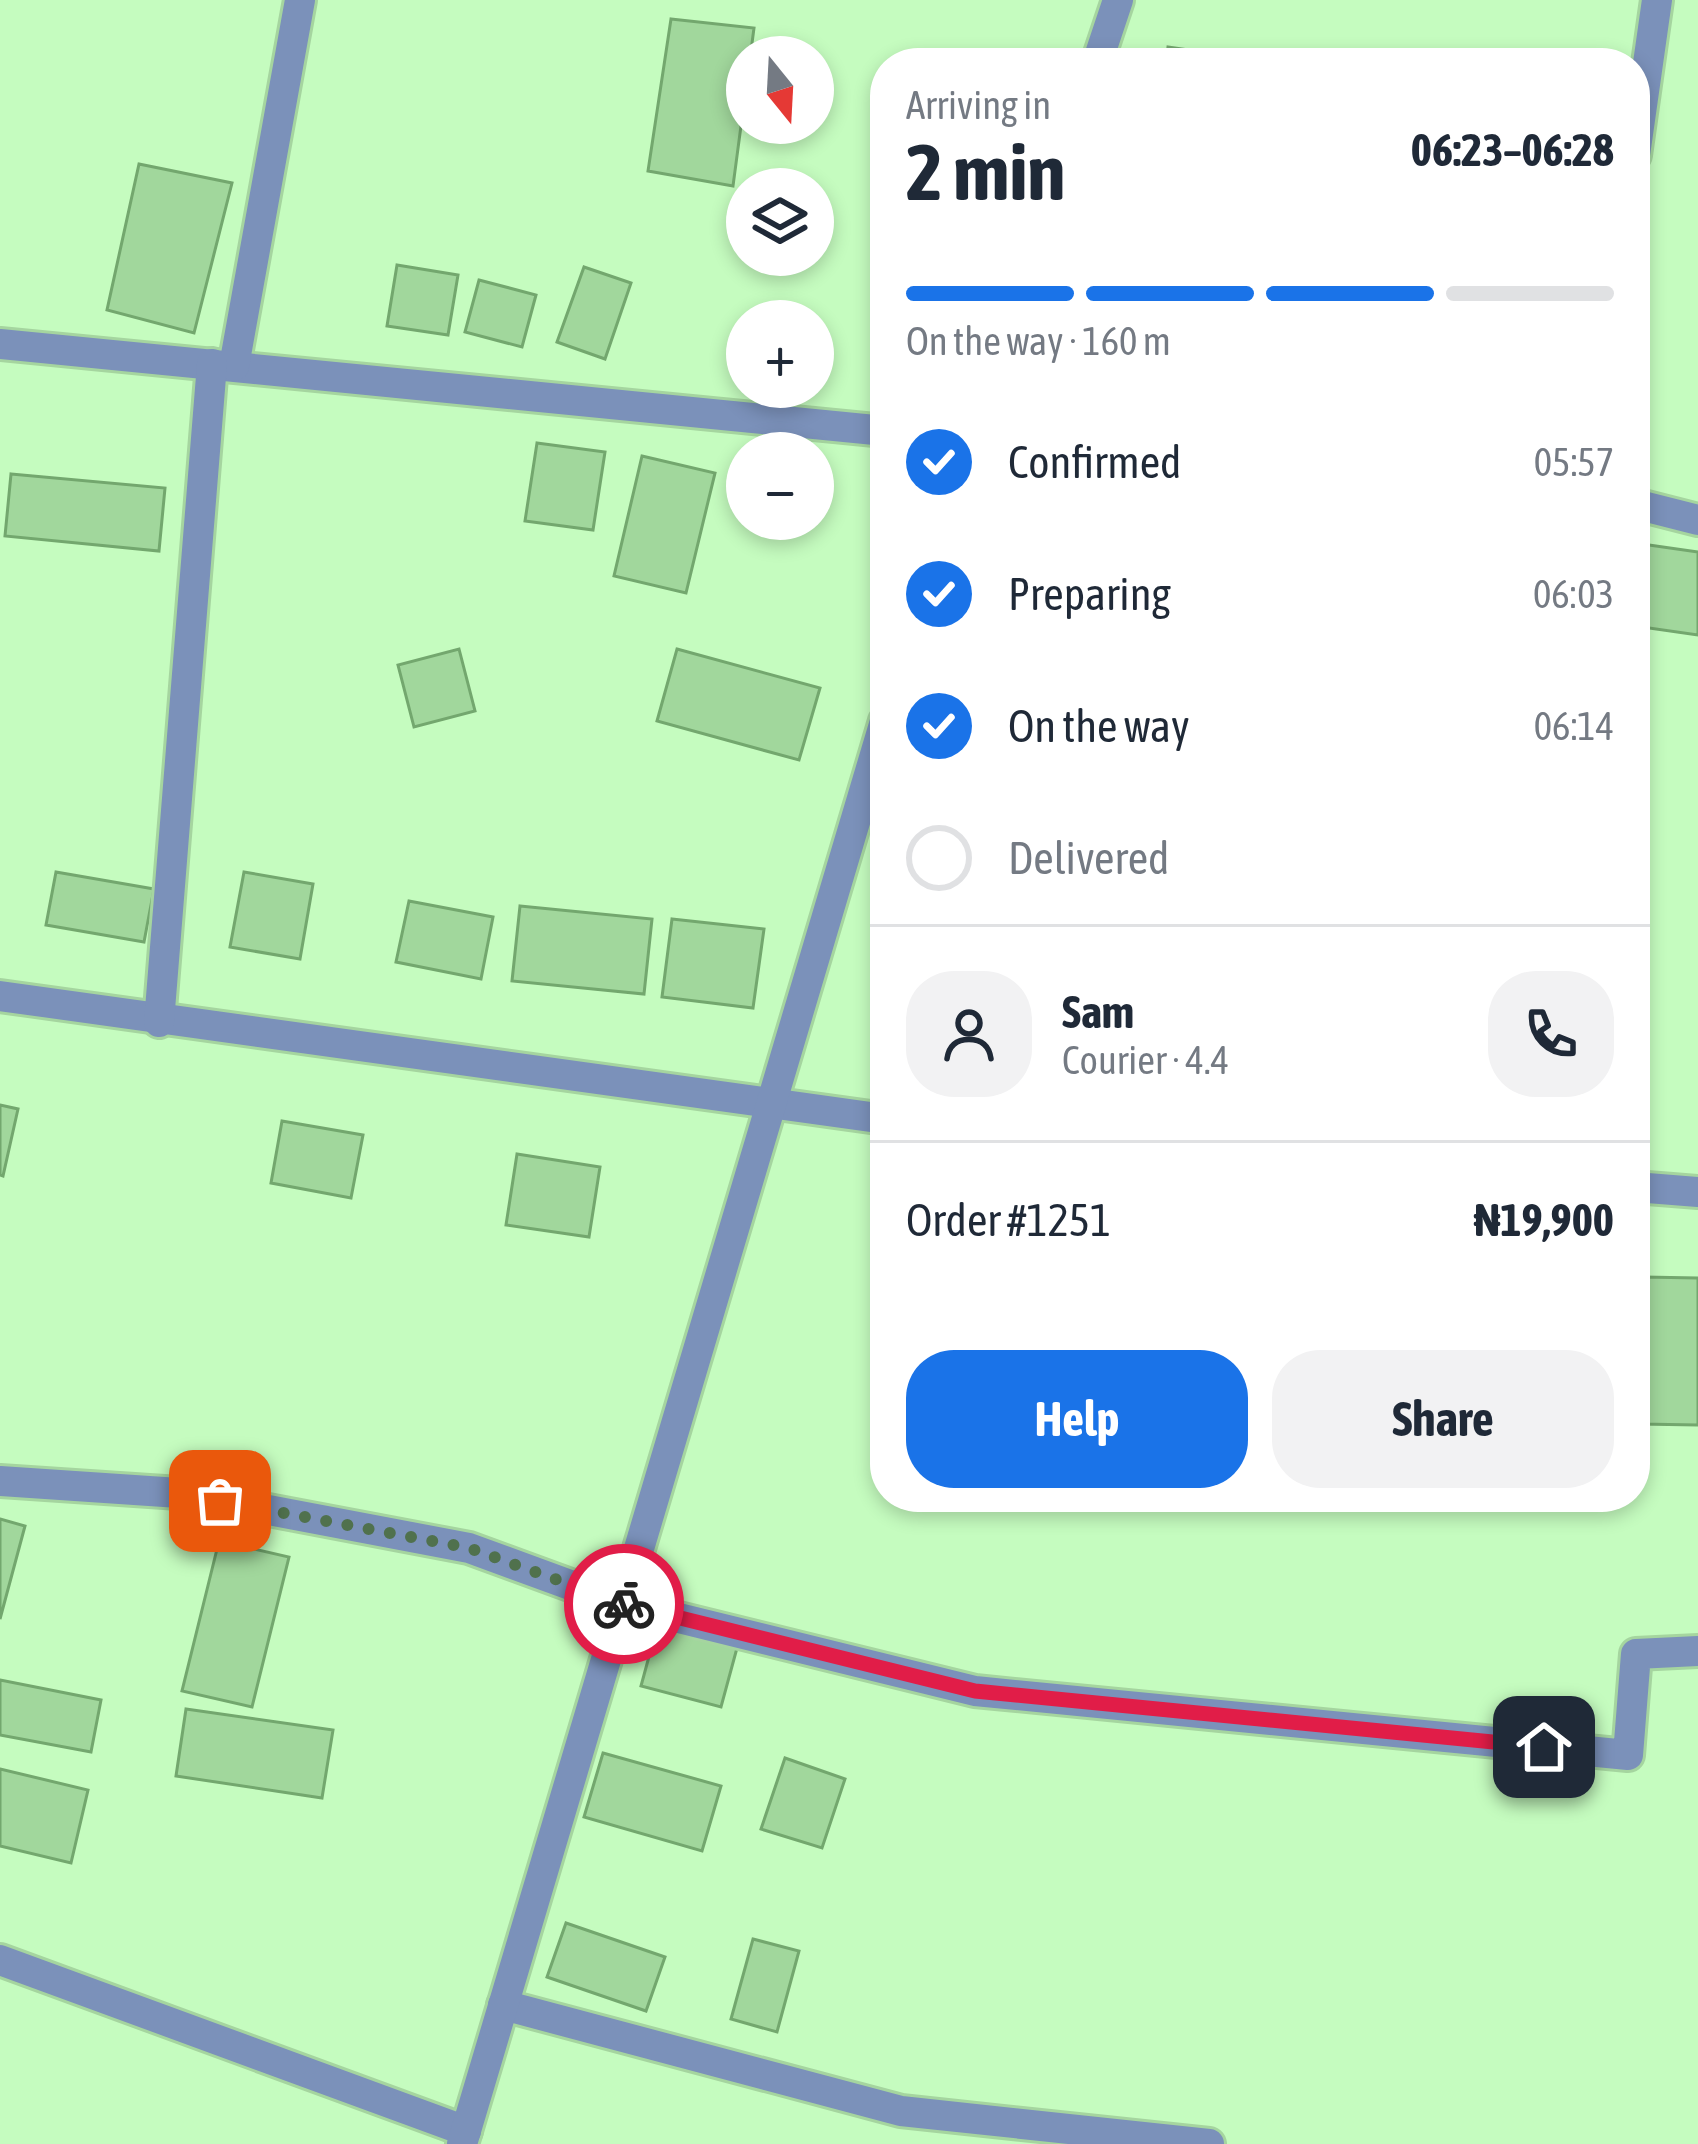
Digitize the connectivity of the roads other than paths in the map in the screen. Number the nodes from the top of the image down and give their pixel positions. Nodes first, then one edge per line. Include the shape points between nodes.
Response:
1 (299, 0) edge
2 (1118, 0) edge
3 (1657, 0) edge
4 (1102, 48) edge
5 (1650, 49) edge
6 (0, 344) edge
7 (223, 365) junction
8 (870, 430) edge
9 (1650, 508) edge
10 (1698, 520) edge
11 (870, 771) edge
12 (0, 996) edge
13 (159, 1022) junction
14 (770, 1106) junction
15 (870, 1117) edge
16 (1650, 1188) edge
17 (1698, 1192) edge
18 (0, 1481) edge
19 (622, 1604) junction
20 (1698, 1652) edge
21 (0, 1960) edge
22 (502, 2005) junction
23 (464, 2138) edge
24 (1209, 2144) edge

1 - 7 street
2 - 4 street
3 - 5 street
6 - 7 street
7 - 8 street
7 - 13 street
9 - 10 street
11 - 14 street
12 - 13 street
13 - 14 street
14 - 15 street
14 - 19 street
16 - 17 street
18 - 19 street via 179,1493 469,1548
19 - 20 street via 975,1691 1628,1755 1636,1654
19 - 22 street
21 - 23 street
22 - 23 street
22 - 24 street via 901,2111

